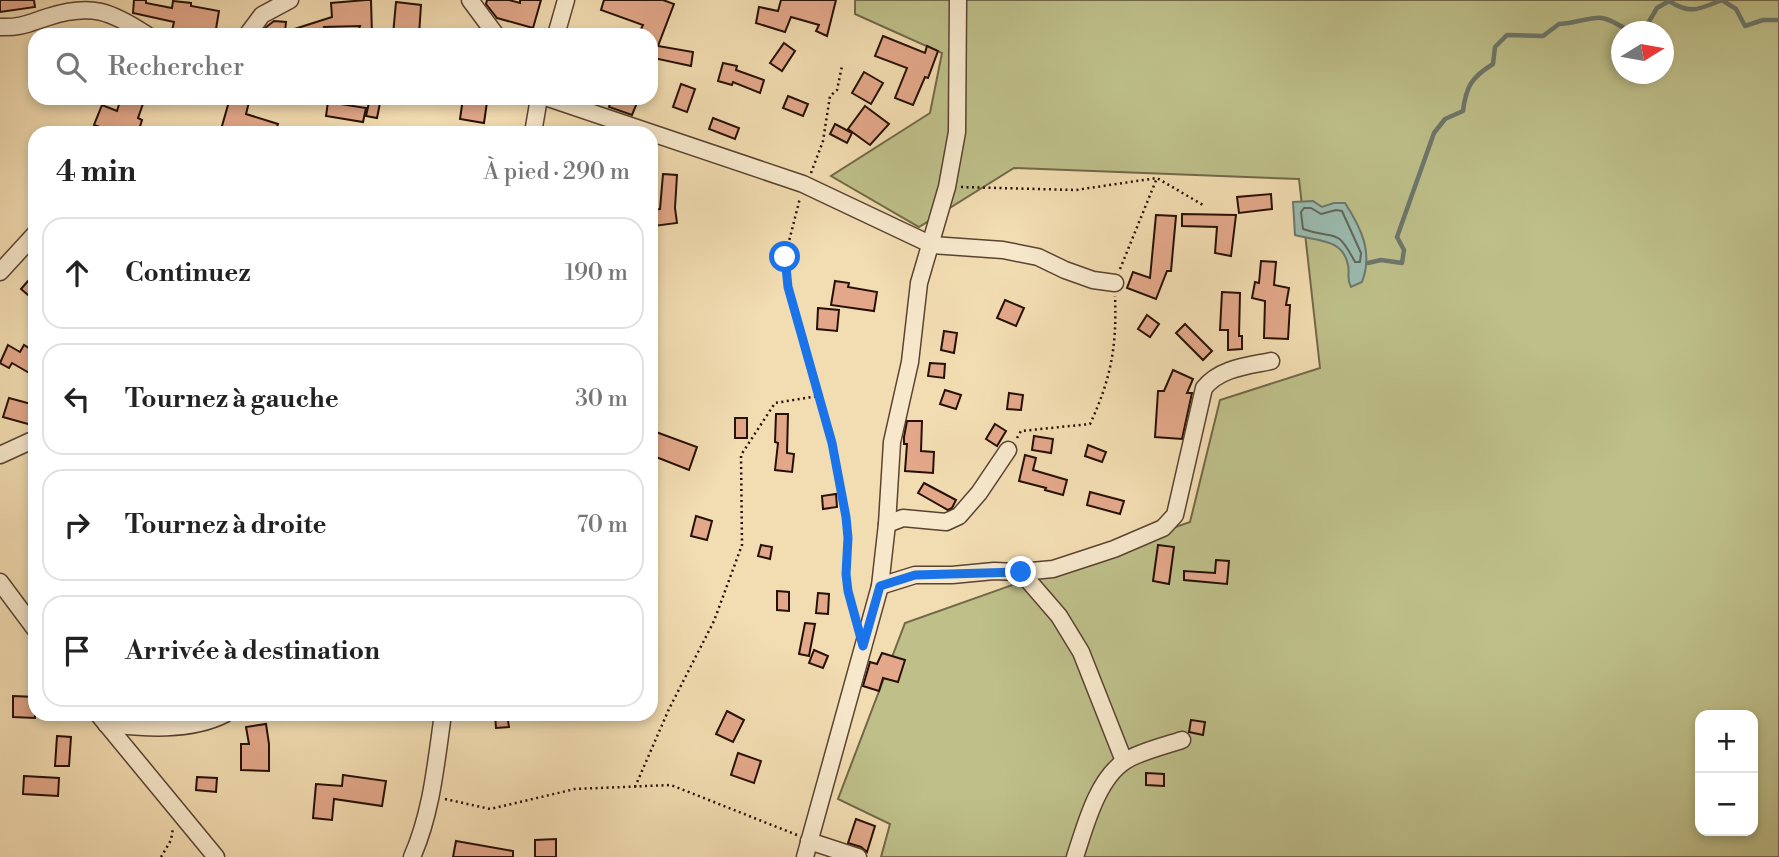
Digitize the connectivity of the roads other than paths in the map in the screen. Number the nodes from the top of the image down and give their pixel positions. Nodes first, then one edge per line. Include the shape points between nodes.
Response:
1 (290, 0) edge
2 (470, 0) edge
3 (566, 0) edge
4 (958, 0) edge
5 (0, 27) edge
6 (135, 28) edge
7 (252, 28) edge
8 (491, 28) edge
9 (558, 28) edge
10 (538, 105) edge
11 (569, 105) edge
12 (534, 126) edge
13 (631, 126) edge
14 (658, 135) edge
15 (28, 242) edge
16 (932, 245) junction
17 (0, 272) edge
18 (1115, 283) road end
19 (1271, 361) dead end
20 (28, 442) edge
21 (1008, 450) road end
22 (0, 456) edge
23 (887, 524) junction
24 (1021, 572) junction
25 (0, 582) edge
26 (880, 586) junction
27 (28, 620) edge
28 (104, 721) edge
29 (112, 721) edge
30 (194, 721) edge
31 (442, 721) edge
32 (1182, 740) dead end
33 (1124, 761) junction
34 (809, 841) junction
35 (216, 857) edge
36 (412, 857) edge
37 (805, 857) edge
38 (858, 857) edge
39 (1075, 857) edge

1 - 7 street via 262,15
2 - 8 street
3 - 9 street
4 - 16 street via 957,132
5 - 6 street via 101,10
10 - 12 street
11 - 13 street
14 - 16 street via 803,184
15 - 17 street
16 - 18 street via 1038,257 1084,277
16 - 23 street via 919,283 910,362 892,442
19 - 24 street via 1230,370 1204,388 1175,515 1163,528 1053,569
20 - 22 street
21 - 23 street via 959,516 946,522 903,519
23 - 26 street
24 - 26 street via 915,575
24 - 33 street via 1059,616 1081,652
25 - 27 street
26 - 34 street
28 - 35 street
29 - 30 street via 147,728
31 - 36 street via 431,796
32 - 33 street
33 - 39 street via 1092,806
34 - 37 street
34 - 38 street

